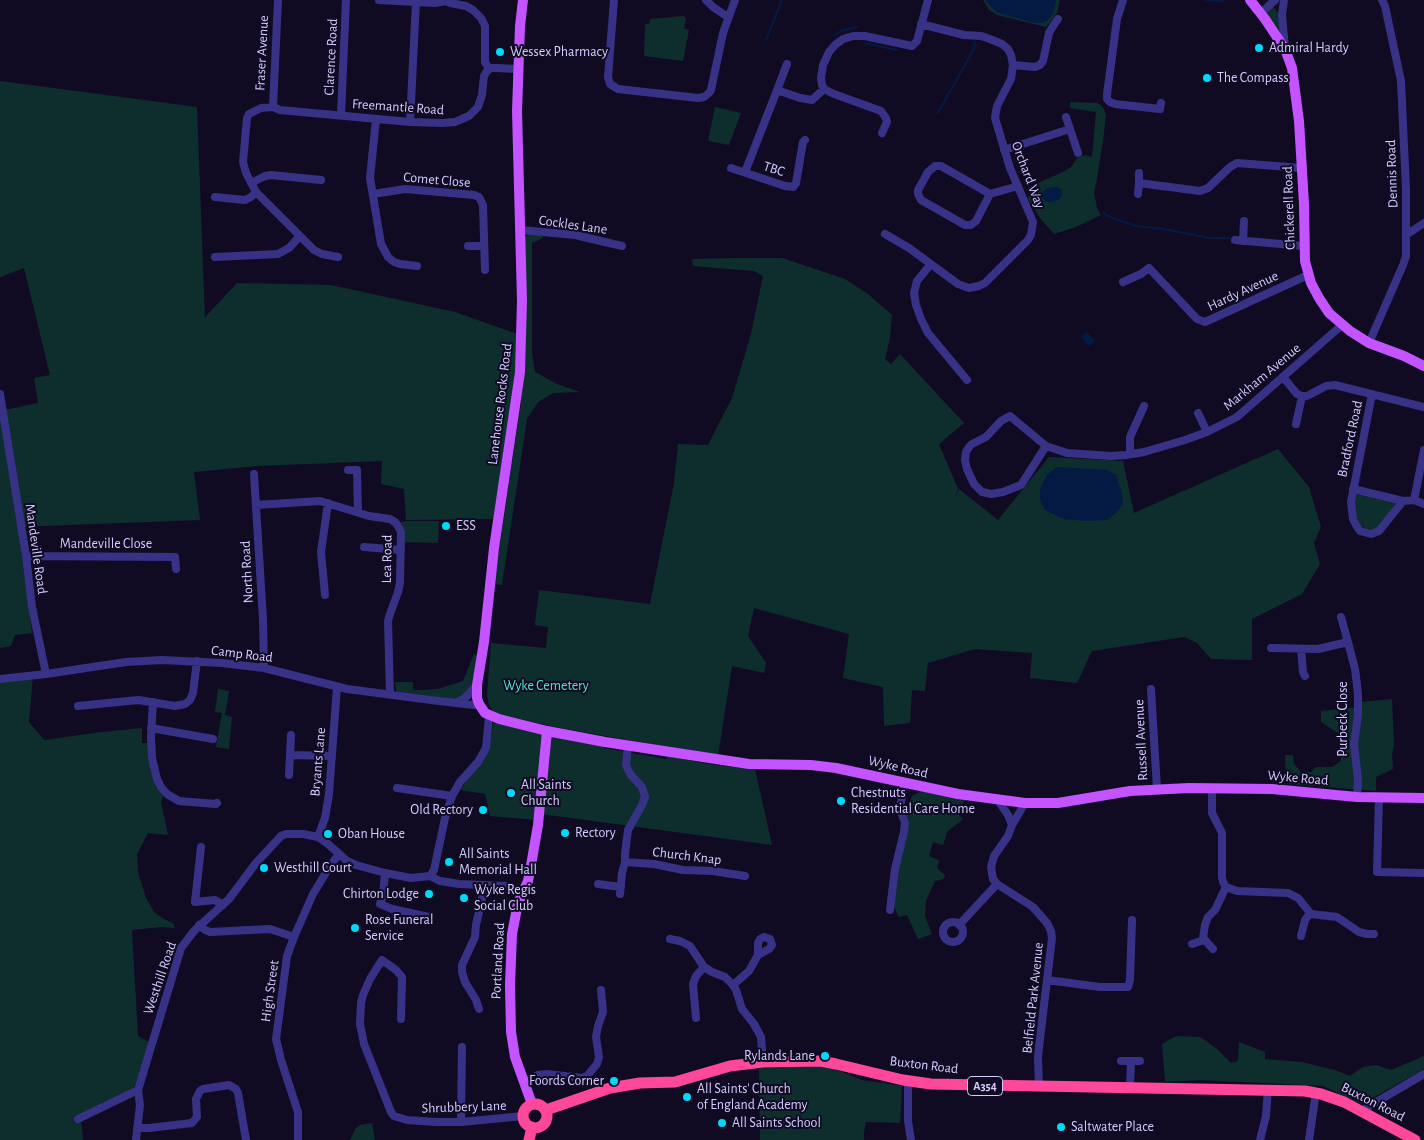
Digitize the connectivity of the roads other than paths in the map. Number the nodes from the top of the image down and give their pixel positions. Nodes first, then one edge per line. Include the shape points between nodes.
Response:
1 (278, 0) edge
2 (346, 0) edge
3 (379, 0) edge
4 (446, 0) edge
5 (523, 0) edge
6 (614, 0) edge
7 (706, 0) edge
8 (735, 0) edge
9 (928, 0) edge
10 (1122, 0) edge
11 (1250, 0) edge
12 (1275, 0) edge
13 (1284, 0) edge
14 (1385, 0) edge
15 (416, 2) junction
16 (1261, 13) junction
17 (728, 17) junction
18 (1058, 19) dead end
19 (921, 24) junction
20 (1286, 49) junction
21 (787, 64) dead end
22 (1013, 65) junction
23 (518, 69) junction
24 (489, 70) junction
25 (824, 89) junction
26 (776, 93) junction
27 (273, 107) junction
28 (1160, 109) dead end
29 (341, 115) junction
30 (1066, 117) dead end
31 (376, 119) junction
32 (410, 122) junction
33 (1070, 129) junction
34 (882, 133) dead end
35 (805, 140) dead end
36 (1004, 150) junction
37 (1078, 153) dead end
38 (730, 168) dead end
39 (1302, 168) junction
40 (745, 172) junction
41 (1140, 173) dead end
42 (321, 180) dead end
43 (251, 183) junction
44 (1139, 183) junction
45 (1018, 186) junction
46 (256, 192) junction
47 (373, 194) junction
48 (990, 194) junction
49 (1138, 194) dead end
50 (215, 197) dead end
51 (1244, 221) dead end
52 (1424, 223) edge
53 (521, 230) junction
54 (885, 234) dead end
55 (1406, 235) junction
56 (300, 236) junction
57 (468, 246) dead end
58 (484, 246) junction
59 (622, 246) dead end
60 (1304, 246) junction
61 (215, 257) dead end
62 (338, 257) dead end
63 (931, 264) junction
64 (416, 266) dead end
65 (486, 270) dead end
66 (1308, 275) junction
67 (1123, 282) dead end
68 (1342, 325) junction
69 (1369, 343) junction
70 (1424, 366) edge
71 (1282, 377) junction
72 (967, 380) dead end
73 (0, 394) edge
74 (1372, 394) junction
75 (1302, 396) junction
76 (0, 402) edge
77 (1144, 406) dead end
78 (1424, 407) edge
79 (1198, 413) dead end
80 (1296, 424) dead end
81 (2, 426) edge
82 (1207, 432) junction
83 (1046, 446) junction
84 (1424, 450) edge
85 (1130, 454) junction
86 (348, 470) dead end
87 (254, 474) dead end
88 (1353, 488) junction
89 (1414, 500) junction
90 (1403, 501) junction
91 (328, 503) junction
92 (1424, 504) edge
93 (256, 505) junction
94 (358, 512) junction
95 (364, 547) dead end
96 (401, 550) junction
97 (26, 556) junction
98 (176, 569) dead end
99 (325, 595) dead end
100 (1341, 617) dead end
101 (1348, 642) junction
102 (1272, 648) dead end
103 (1301, 649) junction
104 (197, 661) junction
105 (264, 668) junction
106 (46, 674) junction
107 (1305, 676) dead end
108 (0, 679) edge
109 (477, 685) junction
110 (337, 687) junction
111 (1151, 689) dead end
112 (390, 694) junction
113 (153, 702) junction
114 (454, 703) junction
115 (479, 704) junction
116 (78, 706) dead end
117 (489, 716) junction
118 (151, 728) junction
119 (547, 731) junction
120 (291, 735) dead end
121 (213, 738) dead end
122 (628, 745) junction
123 (290, 755) junction
124 (331, 756) junction
125 (288, 776) dead end
126 (904, 782) junction
127 (396, 788) dead end
128 (1212, 788) junction
129 (1157, 789) junction
130 (452, 796) junction
131 (1357, 797) junction
132 (1379, 798) junction
133 (1424, 798) edge
134 (997, 799) junction
135 (217, 803) dead end
136 (1025, 803) junction
137 (1012, 825) junction
138 (318, 837) junction
139 (201, 847) dead end
140 (339, 854) junction
141 (625, 862) junction
142 (385, 873) junction
143 (1424, 873) edge
144 (430, 876) junction
145 (745, 876) dead end
146 (598, 884) dead end
147 (997, 884) junction
148 (485, 885) junction
149 (1226, 886) junction
150 (512, 890) dead end
151 (223, 905) junction
152 (890, 910) dead end
153 (1310, 913) junction
154 (429, 917) dead end
155 (1132, 920) dead end
156 (200, 925) junction
157 (959, 925) dead end
158 (1374, 934) dead end
159 (1301, 936) dead end
160 (294, 937) junction
161 (670, 939) dead end
162 (1204, 940) junction
163 (1192, 944) dead end
164 (1213, 949) dead end
165 (758, 955) dead end
166 (704, 967) junction
167 (1047, 980) junction
168 (733, 985) junction
169 (601, 990) dead end
170 (479, 1008) dead end
171 (696, 1018) dead end
172 (401, 1019) dead end
173 (462, 1047) dead end
174 (1121, 1061) dead end
175 (1131, 1061) junction
176 (1140, 1061) dead end
177 (763, 1062) junction
178 (1424, 1074) edge
179 (908, 1081) junction
180 (524, 1082) junction
181 (1039, 1087) junction
182 (1130, 1088) junction
183 (1268, 1089) junction
184 (138, 1090) junction
185 (1316, 1092) junction
186 (1384, 1098) junction
187 (532, 1104) junction
188 (546, 1110) junction
189 (1361, 1111) junction
190 (523, 1116) junction
191 (78, 1119) dead end
192 (1376, 1119) junction
193 (460, 1122) junction
194 (532, 1127) junction
195 (137, 1128) junction
196 (136, 1140) edge
197 (246, 1140) edge
198 (298, 1140) edge
199 (529, 1140) edge
200 (910, 1140) edge
201 (1260, 1140) edge
202 (1310, 1140) edge
203 (1415, 1140) edge

1 - 27 street, Fraser Avenue
2 - 29 street, Clarence Road
3 - 15 street
4 - 15 street via 439,3
4 - 24 street via 470,8 481,18 485,26 485,62
5 - 23 main road, Lanehouse Rocks Road
6 - 17 street via 608,77 612,86 618,89 704,97 710,90
7 - 17 street
8 - 17 street
9 - 19 street
10 - 28 street via 1108,98 1115,104
11 - 16 main road, Chickerell Road
12 - 16 street
13 - 20 street via 1282,15
14 - 55 street, Dennis Road via 1401,81
15 - 32 street
16 - 20 main road, Chickerell Road
18 - 22 street via 1049,33 1042,63 1035,67
19 - 22 street via 999,42 1010,52
19 - 25 street via 916,42 911,47 860,35 838,42 823,65 821,78
20 - 39 main road, Chickerell Road via 1296,88
21 - 26 street
22 - 36 street, Orchard Way via 1011,79 995,112
23 - 24 street
23 - 53 main road, Lanehouse Rocks Road
24 - 32 street, Freemantle Road via 484,76 480,104 469,116 450,123
25 - 26 street via 812,100 780,91
25 - 34 street via 881,111 887,122
26 - 40 street
27 - 29 street, Freemantle Road
27 - 43 street via 259,109 247,118 243,162
29 - 31 street, Freemantle Road
30 - 33 street
31 - 32 street, Freemantle Road
31 - 47 street via 370,178
33 - 36 street
33 - 37 street
35 - 40 street, TBC via 793,186
36 - 45 street, Orchard Way
38 - 40 street, TBC
39 - 44 street via 1236,163 1202,191
39 - 60 main road, Chickerell Road
41 - 44 street
42 - 43 street via 271,175
43 - 46 street
44 - 49 street
45 - 48 street
45 - 63 street, Orchard Way via 1033,222 1031,235 985,283 969,288 963,286
46 - 50 street via 245,200
46 - 56 street
47 - 58 street, Comet Close via 405,189 478,196 484,205
47 - 64 street via 384,251 396,263
48 - 48 street via 941,166 935,166 928,172 918,190 921,200 965,225 976,221
51 - 60 street via 1239,240
52 - 55 street
53 - 59 street, Cockles Lane via 575,235
53 - 109 main road, Lanehouse Rocks Road via 520,372
54 - 63 street, Orchard Way
55 - 69 street, Dennis Road via 1405,261
56 - 61 street via 278,254
56 - 62 street via 317,252
57 - 58 street
58 - 65 street, Comet Close
60 - 66 main road, Chickerell Road
63 - 72 street via 918,281 914,293 916,305 928,333
66 - 67 street, Hardy Avenue via 1205,322 1197,319 1152,265
66 - 68 main road, Chickerell Road via 1319,298
68 - 69 main road, Chickerell Road
68 - 71 street, Markham Avenue
69 - 70 main road, Chickerell Road
71 - 75 street
71 - 82 street, Markham Avenue via 1236,417
73 - 76 street, Mandeville Road
74 - 75 street via 1330,385
74 - 78 street
74 - 88 street, Bradford Road
75 - 80 street
76 - 81 street, Mandeville Road
77 - 85 street via 1130,437
79 - 82 street
81 - 97 street, Mandeville Road
82 - 85 street, Markham Avenue
83 - 83 street, Markham Avenue via 1021,486 1003,492 982,492 967,469 965,460 969,447 1010,416
83 - 85 street, Markham Avenue via 1067,453
84 - 89 street
86 - 94 street via 357,470
87 - 93 street, North Road
88 - 90 street, Bradford Road
88 - 90 street, Bradford Road via 1353,519 1360,531 1371,534 1379,531
89 - 90 street, Bradford Road
89 - 92 street, Bradford Road
91 - 93 street
91 - 94 street
91 - 99 street via 322,552
93 - 105 street, North Road
94 - 96 street, Lea Road via 395,522 400,528
95 - 96 street
96 - 112 street, Lea Road via 400,588 388,622
97 - 98 street, Mandeville Close via 174,554
97 - 106 street, Mandeville Road via 33,614
100 - 101 street, Purbeck Close
101 - 103 street via 1318,649
101 - 131 street, Purbeck Close via 1358,694 1354,744
102 - 103 street
103 - 107 street
104 - 105 street, Camp Road
104 - 106 street, Camp Road via 126,662
104 - 113 street via 193,693 188,703 175,706
105 - 110 street, Camp Road
106 - 108 street, Camp Road
109 - 114 street via 465,698
109 - 115 main road, Lanehouse Rocks Road
110 - 112 street, Camp Road
110 - 124 street, Bryants Lane
111 - 129 street, Russell Avenue
112 - 114 street, Camp Road
113 - 116 street via 133,700
113 - 118 street
114 - 115 street, Camp Road
115 - 117 main road
117 - 119 main road
117 - 130 street via 483,754
118 - 121 street
118 - 135 street via 152,758 163,790 179,800
119 - 122 main road, Wyke Road
119 - 180 main road, Portland Road via 538,826 528,882 518,903 511,939 511,1032
120 - 123 street
122 - 126 main road, Wyke Road via 749,764 836,768
122 - 141 street via 626,765 642,787 645,797 628,830
123 - 124 street
123 - 125 street
124 - 138 street, Bryants Lane via 325,818
126 - 134 main road, Wyke Road
126 - 152 street via 900,809 905,823
127 - 130 street
128 - 129 main road, Wyke Road
128 - 131 main road, Wyke Road via 1272,789
128 - 149 street via 1213,816 1222,833 1222,877
129 - 136 main road, Wyke Road via 1058,803
130 - 144 street
131 - 132 main road, Wyke Road
132 - 133 main road, Wyke Road
132 - 143 street via 1377,872
134 - 136 main road, Wyke Road
134 - 137 street
136 - 137 street
137 - 147 street via 992,862
138 - 140 street
138 - 151 street, Westhill Road via 306,834 279,837
139 - 151 street via 195,902 215,900
140 - 142 street via 352,863
140 - 160 street, High Street via 313,894
141 - 145 street, Church Knap
141 - 146 street via 620,891
142 - 144 street via 411,878
142 - 154 street via 380,904
144 - 148 street via 440,881
147 - 157 street
147 - 167 street, Belfield Park Avenue via 1033,907 1048,923 1052,938
148 - 150 street via 507,886
148 - 170 street via 475,937 462,965 465,982
149 - 153 street via 1236,891 1288,893 1301,901
149 - 162 street via 1215,910 1205,922
151 - 156 street, Westhill Road
153 - 158 street via 1337,917 1360,932
153 - 159 street
155 - 167 street via 1128,987
156 - 160 street via 210,932 270,929
156 - 184 street, Westhill Road via 180,952
160 - 198 street, High Street via 286,956 276,1039 298,1112
161 - 166 street via 690,946
162 - 163 street
162 - 164 street
165 - 168 street via 749,971
166 - 168 street via 725,977
166 - 171 street via 693,984
167 - 181 street, Belfield Park Avenue via 1038,1056
168 - 177 street via 742,1009 761,1037
169 - 180 street via 603,1012 596,1037 599,1057 588,1076 547,1074
172 - 193 street, Shrubbery Lane via 402,977 382,960 363,995 360,1024 364,1044 391,1112 407,1120
173 - 193 street
174 - 175 street
175 - 176 street
175 - 182 street
177 - 179 highway, Buxton Road / A354 via 828,1062
177 - 188 highway, Buxton Road / A354 via 718,1069 675,1082 610,1088
178 - 186 street
179 - 181 highway, Buxton Road / A354
179 - 200 street
180 - 187 main road, Portland Road
181 - 182 highway, Buxton Road / A354
182 - 183 highway, Buxton Road / A354
183 - 185 highway, Buxton Road / A354
183 - 201 street
184 - 191 street
184 - 195 street, Westhill Road
185 - 189 highway, Buxton Road / A354
185 - 202 street
186 - 189 street
186 - 192 street via 1376,1109
187 - 188 highway
187 - 190 highway
188 - 194 highway via 544,1125
189 - 192 highway, Buxton Road / A354
190 - 193 street, Shrubbery Lane
190 - 194 highway
192 - 203 highway, Buxton Road / A354
194 - 199 highway
195 - 196 street, Westhill Road
195 - 197 street via 192,1123 197,1117 196,1099 200,1091 229,1085 238,1093

